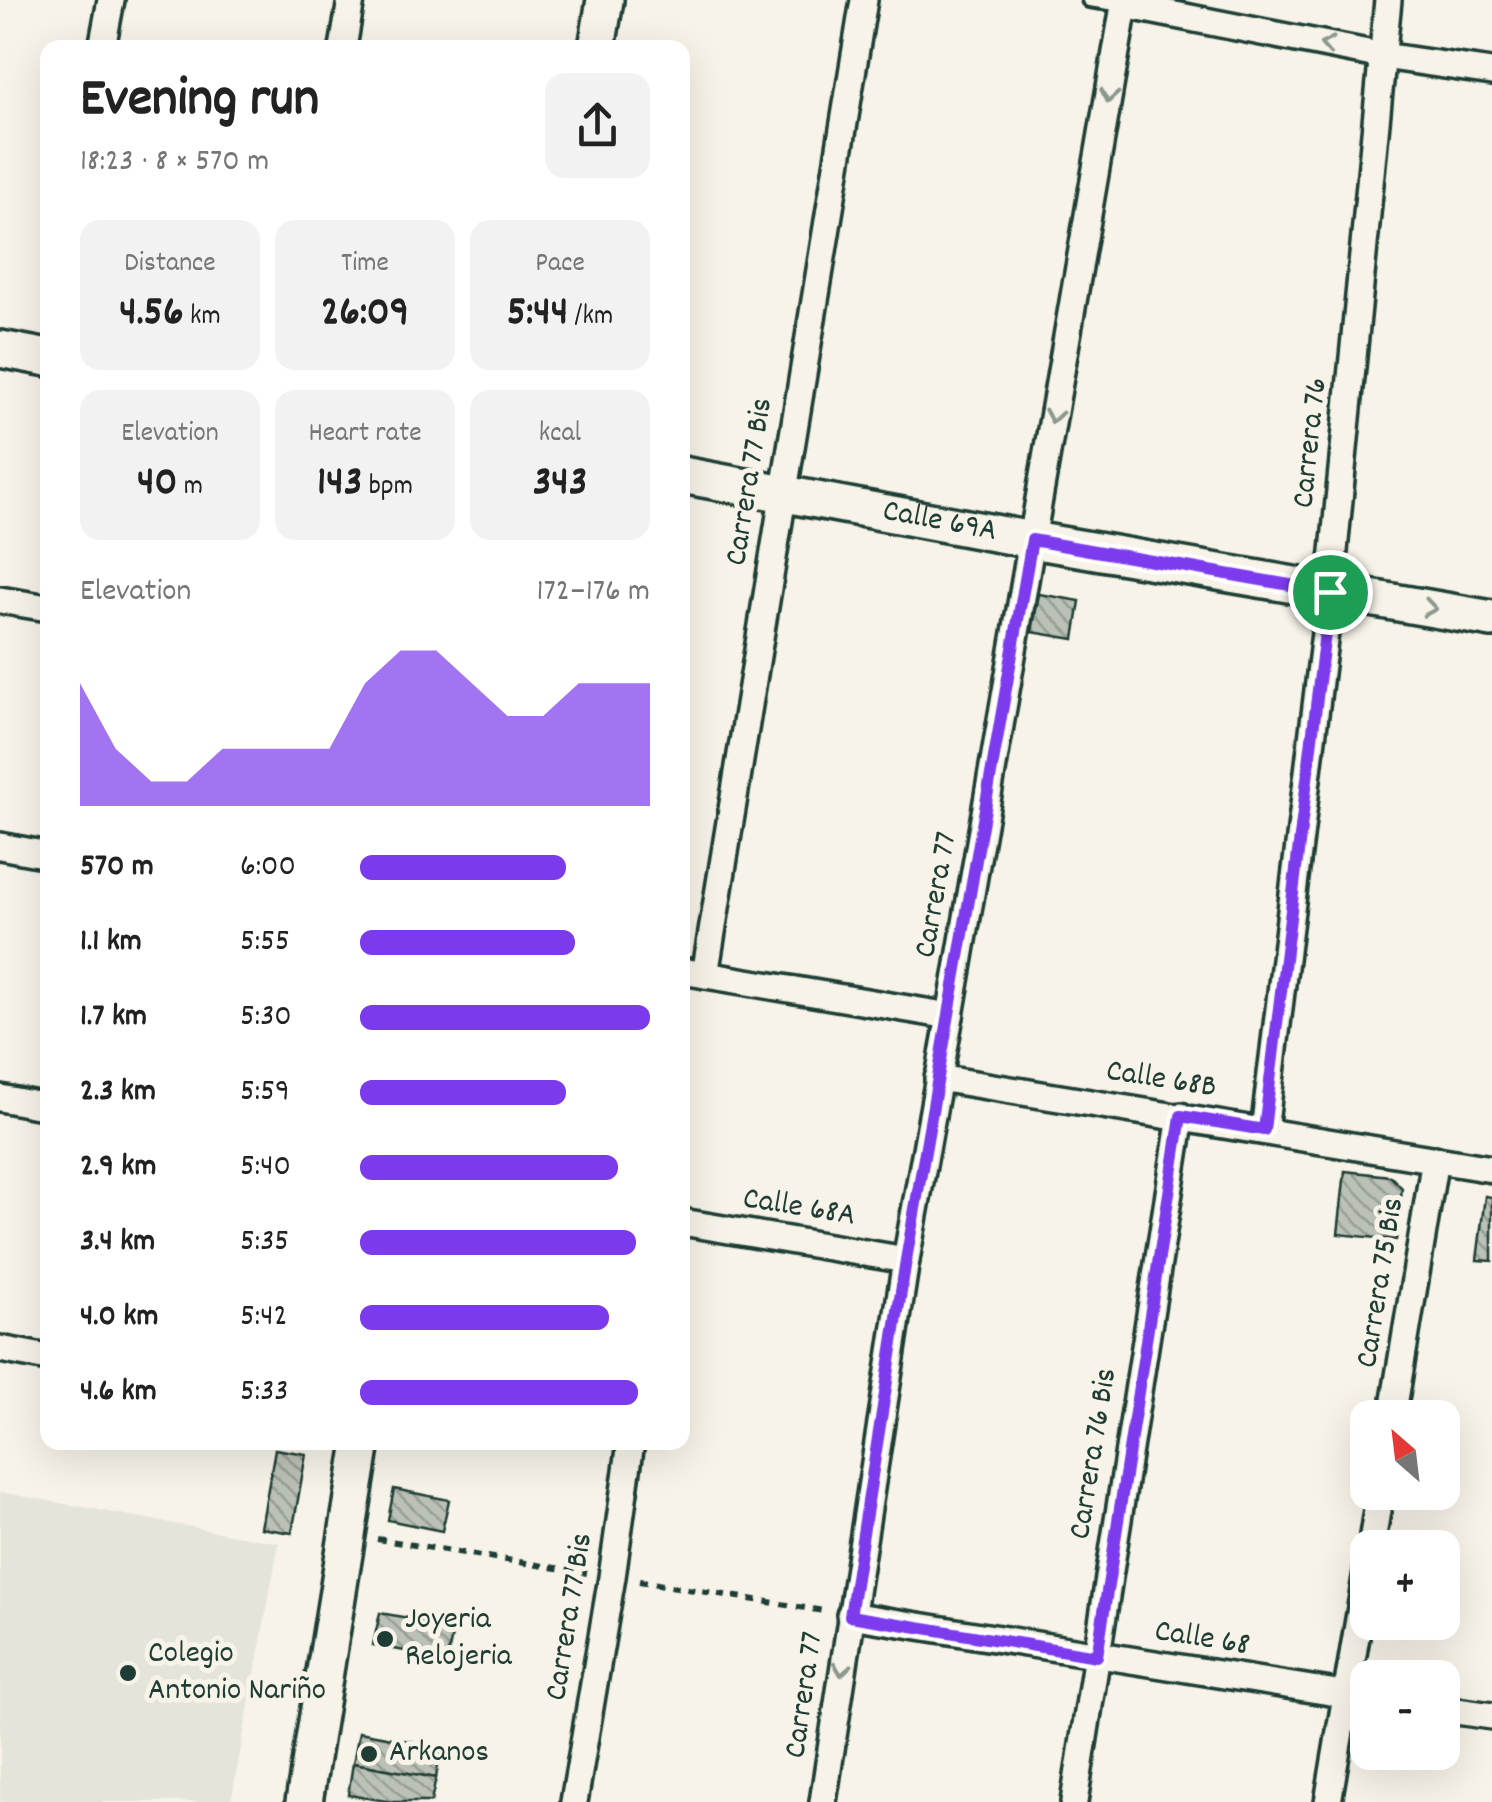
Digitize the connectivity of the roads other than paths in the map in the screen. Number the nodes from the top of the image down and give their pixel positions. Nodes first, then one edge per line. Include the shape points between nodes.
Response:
1 (110, 0) edge
2 (351, 0) edge
3 (606, 0) edge
4 (864, 0) edge
5 (1089, 0) edge
6 (1388, 0) edge
7 (1125, 3) edge
8 (103, 40) edge
9 (344, 40) edge
10 (598, 40) edge
11 (1383, 56) junction
12 (1492, 72) edge
13 (0, 349) edge
14 (40, 356) edge
15 (690, 477) edge
16 (782, 494) junction
17 (1032, 540) junction
18 (1330, 592) junction
19 (0, 600) edge
20 (40, 607) edge
21 (1492, 618) edge
22 (0, 846) edge
23 (40, 854) edge
24 (694, 973) edge
25 (950, 1016) junction
26 (938, 1078) junction
27 (0, 1098) edge
28 (40, 1106) edge
29 (1181, 1116) junction
30 (1264, 1130) junction
31 (1436, 1159) junction
32 (1492, 1169) edge
33 (690, 1223) edge
34 (906, 1260) junction
35 (0, 1349) edge
36 (40, 1356) edge
37 (1395, 1400) edge
38 (361, 1450) edge
39 (630, 1450) edge
40 (850, 1616) junction
41 (1097, 1656) junction
42 (1350, 1695) edge
43 (1460, 1712) edge
44 (1492, 1716) edge
45 (1350, 1722) edge
46 (304, 1802) edge
47 (574, 1802) edge
48 (823, 1802) edge
49 (1074, 1802) edge
50 (1328, 1802) edge

1 - 8 street
2 - 9 street
3 - 10 street
4 - 16 street, Carrera 77 Bis
5 - 7 lane
6 - 11 street, Carrera 76
11 -> 7 street
7 -> 17 street, Carrera 77
11 - 12 street
11 - 18 street, Carrera 76
13 - 14 street
15 - 16 street, Calle 69A
16 - 17 street, Calle 69A
16 - 24 street, Carrera 77 Bis
17 - 18 street, Calle 69A
17 - 25 street, Carrera 77
18 -> 21 street, Calle 69A
18 - 30 street, Carrera 76
19 - 20 street
22 - 23 street
24 - 25 street
25 - 26 street, Carrera 77
26 - 29 street, Calle 68B
26 - 34 street, Carrera 77
27 - 28 street
29 - 30 street, Calle 68B
29 - 41 street, Carrera 76 Bis
30 - 31 street, Calle 68B
31 - 32 street, Calle 68B
31 - 37 street, Carrera 75 Bis
33 - 34 street, Calle 68A
34 - 40 street, Carrera 77
35 - 36 street
38 - 46 street
39 - 47 street, Carrera 77 Bis
40 - 41 street, Calle 68
40 -> 48 street, Carrera 77
41 - 42 street, Calle 68
41 - 49 street, Carrera 76 Bis
43 - 44 street
45 - 50 street

